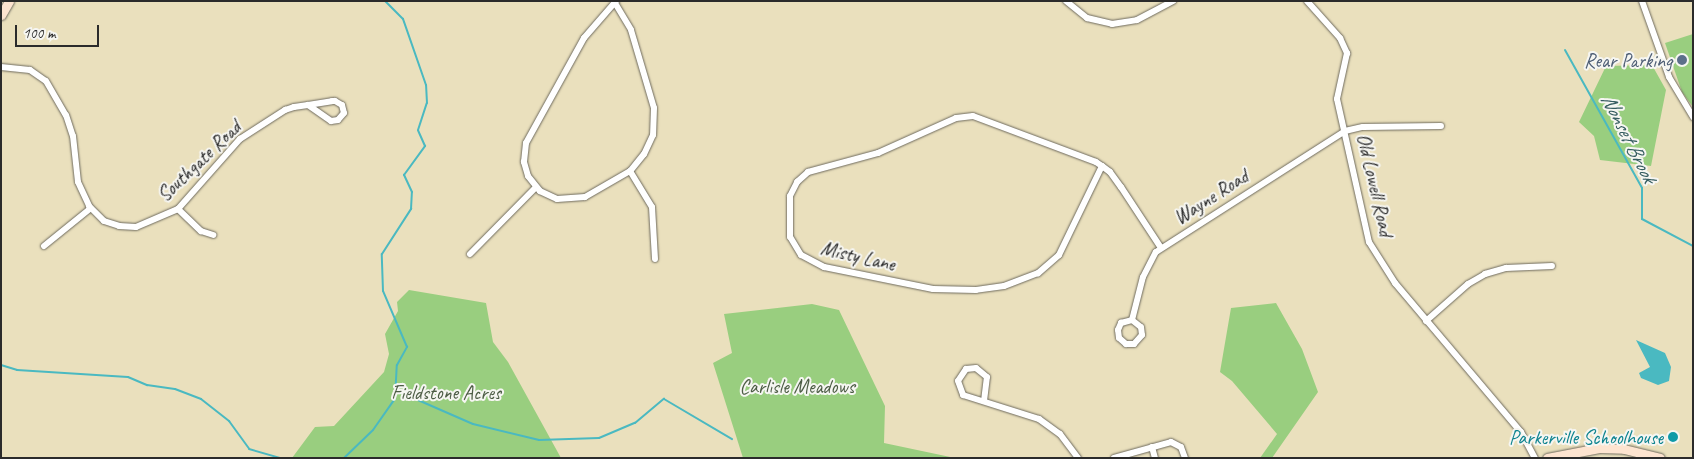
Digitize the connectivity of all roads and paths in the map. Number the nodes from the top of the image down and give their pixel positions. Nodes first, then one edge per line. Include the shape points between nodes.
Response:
1 (9, 1) edge
2 (1066, 1) edge
3 (1173, 1) edge
4 (1307, 1) edge
5 (1642, 1) edge
6 (616, 2) edge
7 (1, 15) edge
8 (1, 67) edge
9 (308, 105) junction
10 (1693, 117) edge
11 (1441, 126) dead end
12 (1345, 131) junction
13 (1102, 166) junction
14 (630, 171) junction
15 (536, 188) junction
16 (91, 208) junction
17 (178, 209) junction
18 (213, 235) dead end
19 (44, 246) dead end
20 (1161, 248) junction
21 (470, 254) dead end
22 (656, 259) dead end
23 (1552, 266) dead end
24 (1132, 320) dead end
25 (1426, 321) junction
26 (984, 402) junction
27 (1152, 447) junction
28 (1078, 458) edge
29 (1114, 458) edge
30 (1155, 458) edge
31 (1185, 458) edge
32 (1535, 458) edge
33 (1547, 458) edge
34 (1660, 458) edge

1 - 7 main road
2 - 3 street via 1087,18 1112,24 1137,20
4 - 12 street, Old Lowell Road via 1340,38 1347,52 1337,99
5 - 10 street via 1669,77
6 - 14 street via 631,30 654,112 650,142
6 - 15 street via 584,38 528,138 524,162
8 - 16 street, Southgate Road via 30,70 46,81 74,136 78,182
9 - 9 street, Southgate Road via 331,121 338,120 344,113 337,101
9 - 17 street, Southgate Road via 285,110 240,140
11 - 12 street via 1363,127
12 - 20 street, Wayne Road
12 - 25 street, Old Lowell Road via 1369,242 1395,283
13 - 13 street, Misty Lane via 1059,255 1038,274 1004,286 935,290 824,266 801,256 790,237 790,196 797,182 808,172 878,153 962,116 978,116 1081,154
13 - 20 street, Misty Lane via 1121,187
14 - 15 street via 576,200 557,199
14 - 22 street via 652,208
15 - 21 street
16 - 17 street, Southgate Road via 104,221 136,227
16 - 19 street
17 - 18 street via 201,231
20 - 24 street, Wayne Road via 1146,270
23 - 25 street via 1512,267 1485,274 1468,284
25 - 32 street, Old Lowell Road via 1521,432
26 - 26 street via 960,391 959,376 966,369 976,368 987,378
26 - 28 street via 1046,423 1065,439
27 - 29 street
27 - 30 street
27 - 31 street via 1175,443
33 - 34 main road via 1599,448 1624,449

